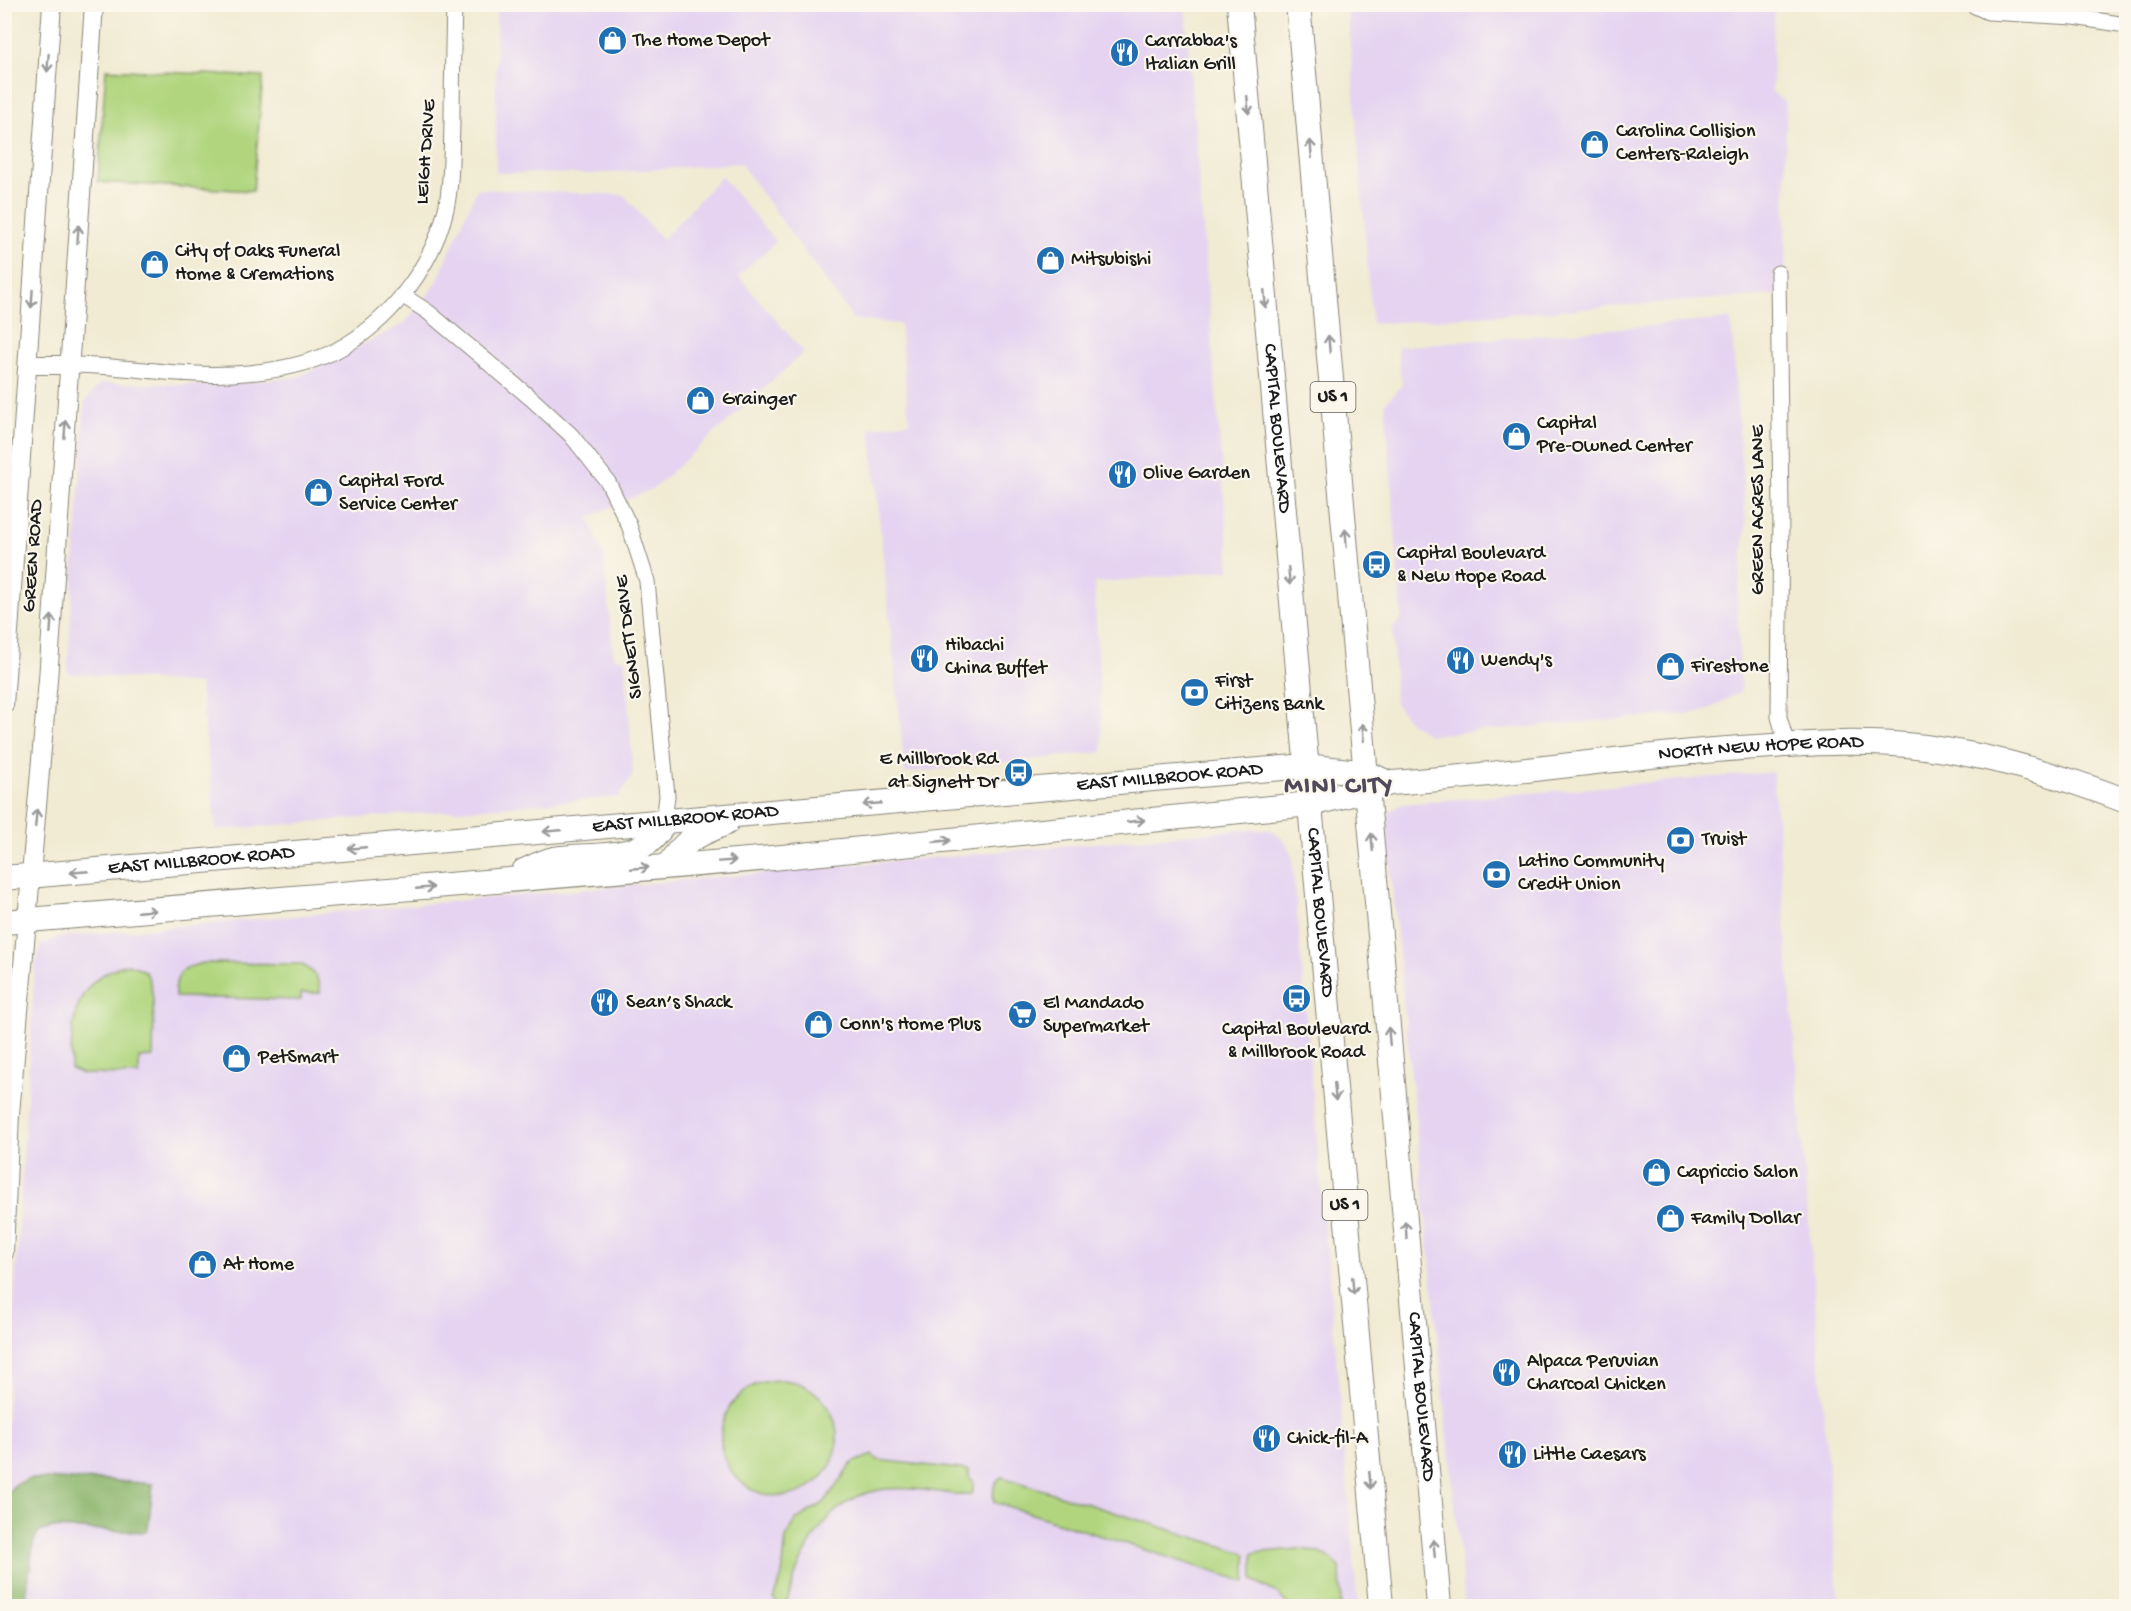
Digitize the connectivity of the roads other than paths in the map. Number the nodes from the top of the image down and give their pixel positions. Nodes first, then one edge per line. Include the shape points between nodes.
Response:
1 (52, 4) edge
2 (94, 4) edge
3 (454, 4) edge
4 (1239, 4) edge
5 (1298, 4) edge
6 (1971, 4) edge
7 (2127, 25) edge
8 (1778, 273) dead end
9 (402, 295) junction
10 (28, 365) junction
11 (69, 365) junction
12 (4, 705) edge
13 (1787, 745) junction
14 (1306, 766) junction
15 (1375, 782) junction
16 (2127, 801) edge
17 (1310, 804) junction
18 (745, 814) junction
19 (664, 822) junction
20 (668, 866) junction
21 (31, 876) junction
22 (4, 878) edge
23 (496, 882) junction
24 (15, 921) edge
25 (7, 1114) edge
26 (4, 1253) edge
27 (1380, 1606) edge
28 (1439, 1606) edge

1 -> 10 street, GREEN ROAD
11 -> 2 street, GREEN ROAD
3 - 9 street, LEIGH DRIVE via 446,208 437,239
4 -> 14 main road, CAPITAL BOULEVARD / US 1
15 -> 5 main road, CAPITAL BOULEVARD / US 1
6 - 7 street via 1988,12 2074,17
8 - 13 street, GREEN ACRES LANE via 1779,717
9 - 11 street, LEIGH DRIVE via 373,326 344,346 298,365 231,375
9 - 19 street, SIGNETT DRIVE via 428,312 542,408 571,435 608,482 629,525 646,581 667,796
10 - 11 street
10 - 12 street, GREEN ROAD
21 -> 11 street, GREEN ROAD
13 - 15 main road, NORTH NEW HOPE ROAD
13 - 16 main road, NORTH NEW HOPE ROAD via 1891,744 1958,753 2066,779
14 - 15 main road, EAST MILLBROOK ROAD
14 - 17 main road, CAPITAL BOULEVARD / US 1
14 -> 18 main road, EAST MILLBROOK ROAD
15 - 17 main road, NORTH NEW HOPE ROAD
28 -> 15 main road, CAPITAL BOULEVARD / US 1
20 -> 17 main road, EAST MILLBROOK ROAD
17 -> 27 main road, CAPITAL BOULEVARD / US 1
18 - 19 main road, EAST MILLBROOK ROAD
18 - 20 main road via 696,835 676,852
19 -> 21 main road, EAST MILLBROOK ROAD
19 - 23 main road via 648,842 633,851 553,859
23 -> 20 main road, EAST MILLBROOK ROAD
21 - 22 main road, EAST MILLBROOK ROAD
21 - 24 street, GREEN ROAD
24 -> 23 main road, EAST MILLBROOK ROAD
24 - 25 street, GREEN ROAD
25 - 26 street, GREEN ROAD

